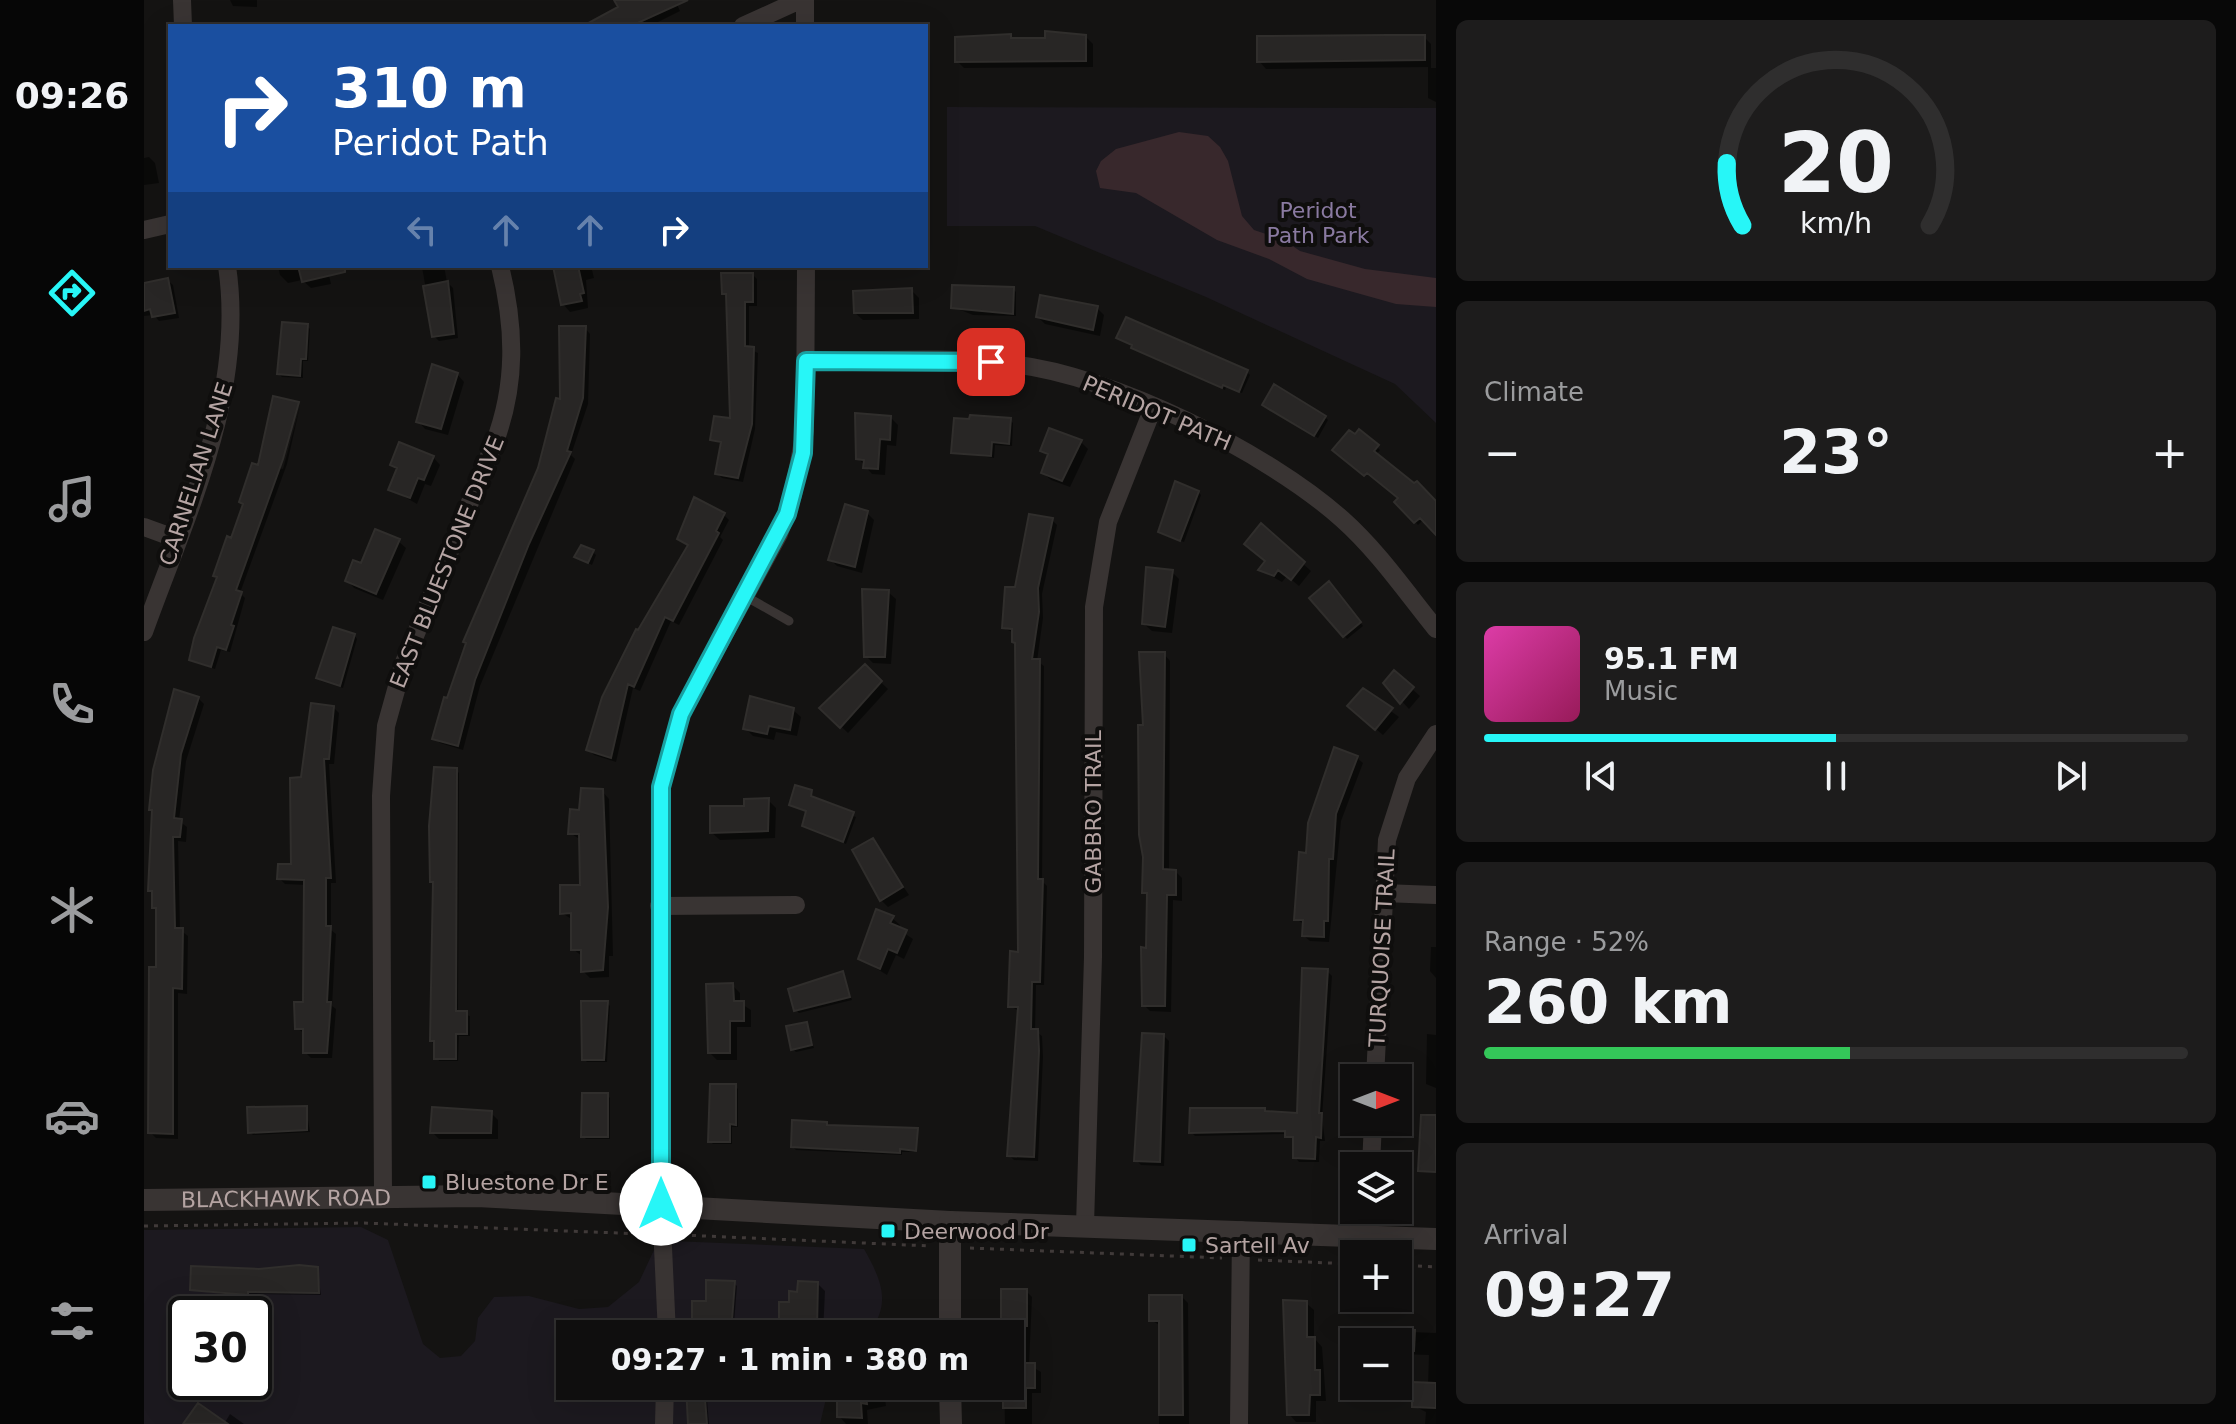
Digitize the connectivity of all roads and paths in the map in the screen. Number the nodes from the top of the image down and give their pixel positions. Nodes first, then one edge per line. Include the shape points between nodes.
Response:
1 (182, 0) edge
2 (803, 0) edge
3 (183, 24) edge
4 (748, 24) edge
5 (805, 24) edge
6 (168, 224) edge
7 (144, 230) edge
8 (227, 268) edge
9 (500, 268) edge
10 (806, 268) edge
11 (806, 361) junction
12 (1153, 408) junction
13 (144, 527) edge
14 (177, 539) junction
15 (745, 596) junction
16 (789, 621) dead end
17 (1436, 629) edge
18 (144, 632) edge
19 (1436, 734) edge
20 (1383, 893) junction
21 (1436, 895) edge
22 (796, 905) dead end
23 (659, 906) junction
24 (1376, 1064) edge
25 (383, 1195) junction
26 (144, 1200) edge
27 (661, 1204) junction
28 (950, 1222) junction
29 (1368, 1224) edge
30 (1085, 1225) junction
31 (144, 1226) edge
32 (1241, 1230) junction
33 (664, 1234) junction
34 (1368, 1237) junction
35 (1436, 1239) edge
36 (950, 1247) junction
37 (1240, 1259) junction
38 (1340, 1263) edge
39 (1412, 1266) edge
40 (1436, 1267) edge
41 (667, 1320) edge
42 (950, 1320) edge
43 (665, 1400) edge
44 (950, 1400) edge
45 (664, 1424) edge
46 (951, 1424) edge
47 (1239, 1424) edge

1 - 3 street
2 - 4 street
2 - 5 street
6 - 7 street
8 - 14 street, CARNELIAN LANE via 232,319 227,382
9 - 25 street, EAST BLUESTONE DRIVE via 512,337 506,408 399,675 383,746
10 - 11 street
11 - 12 street, PERIDOT PATH via 1012,364 1090,381
11 - 15 street via 799,472 779,534
12 - 17 street, PERIDOT PATH via 1263,461 1311,493 1379,556
12 - 30 street, GABBRO TRAIL via 1108,522 1095,597
13 - 14 street
14 - 18 street, CARNELIAN LANE
15 - 16 lane
15 - 23 street via 689,695 670,748 660,806
19 - 20 street, TURQUOISE TRAIL via 1398,797 1387,840
20 - 21 street
20 - 24 street, TURQUOISE TRAIL
22 - 23 street
23 - 27 street
25 - 26 street, BLACKHAWK ROAD
25 - 27 street, BLACKHAWK ROAD
27 - 28 street, BLACKHAWK ROAD
27 - 33 street
28 - 30 street, BLACKHAWK ROAD
28 - 36 street
29 - 34 street
30 - 32 street, BLACKHAWK ROAD
31 - 33 path via 364,1223
32 - 34 street, BLACKHAWK ROAD
32 - 37 street
33 - 36 path
33 - 41 street
34 - 35 street, BLACKHAWK ROAD
36 - 37 path
36 - 42 street
37 - 38 path
37 - 47 street
39 - 40 path
43 - 45 street
44 - 46 street

